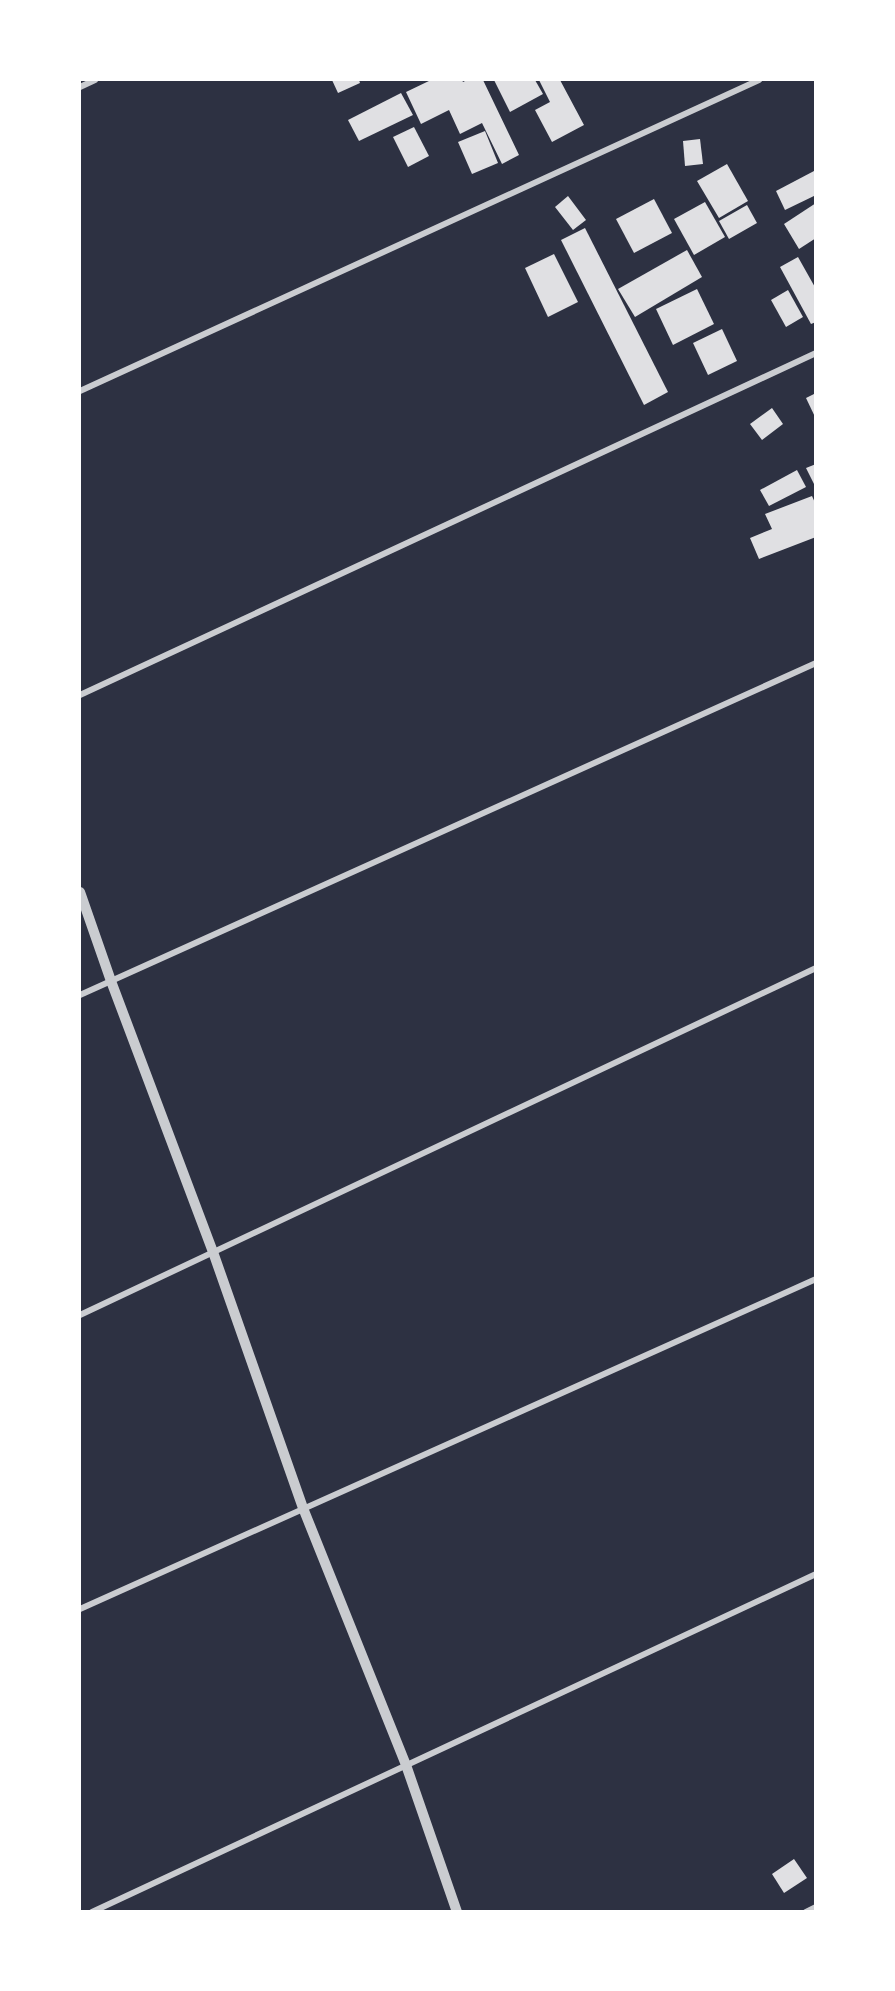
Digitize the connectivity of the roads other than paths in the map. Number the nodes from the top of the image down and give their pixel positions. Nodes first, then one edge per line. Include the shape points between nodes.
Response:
1 (95, 80) edge
2 (759, 80) edge
3 (80, 87) edge
4 (816, 353) edge
5 (80, 391) edge
6 (816, 663) edge
7 (80, 695) edge
8 (80, 892) edge
9 (816, 968) edge
10 (111, 981) junction
11 (80, 994) edge
12 (213, 1252) junction
13 (816, 1279) edge
14 (80, 1315) edge
15 (303, 1508) junction
16 (816, 1574) edge
17 (80, 1608) edge
18 (406, 1764) junction
19 (816, 1907) edge
20 (92, 1911) edge
21 (457, 1911) edge
22 (806, 1911) edge

1 - 3 street
2 - 5 street
4 - 7 street
6 - 10 street
8 - 10 street
9 - 12 street
10 - 11 street
10 - 12 street
12 - 14 street
12 - 15 street
13 - 15 street
15 - 17 street
15 - 18 street
16 - 18 street
18 - 20 street
18 - 21 street
19 - 22 street

